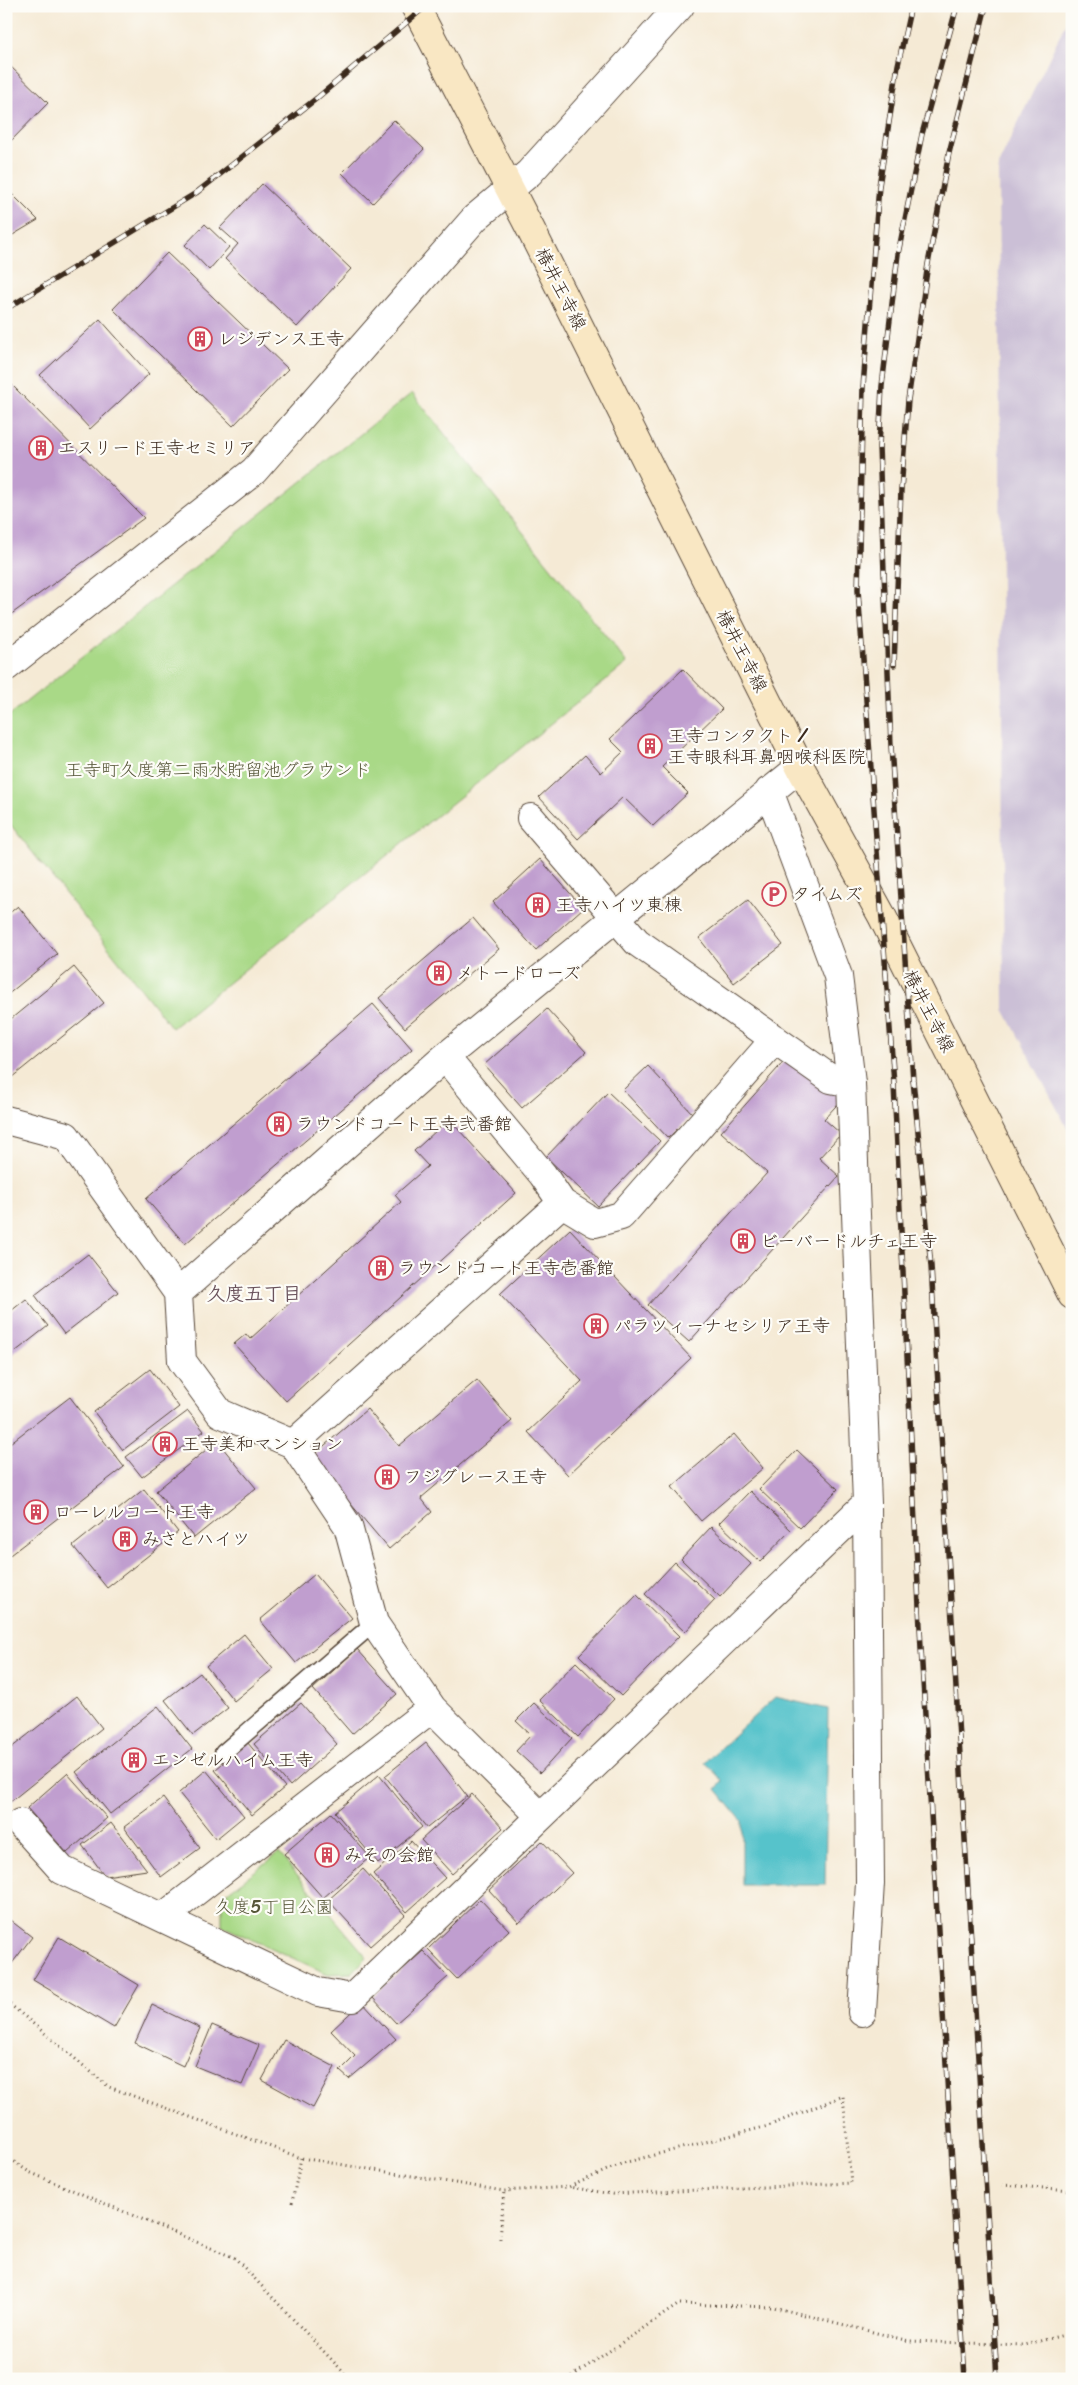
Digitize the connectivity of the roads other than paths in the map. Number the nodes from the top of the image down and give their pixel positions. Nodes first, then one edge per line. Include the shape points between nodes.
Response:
1 (415, 6) edge
2 (680, 6) edge
3 (509, 189) junction
4 (6, 667) edge
5 (800, 767) junction
6 (769, 791) junction
7 (531, 818) dead end
8 (616, 919) junction
9 (775, 1039) junction
10 (445, 1057) junction
11 (850, 1083) junction
12 (6, 1120) edge
13 (562, 1203) junction
14 (178, 1294) junction
15 (1072, 1295) edge
16 (292, 1444) junction
17 (867, 1503) junction
18 (374, 1623) junction
19 (432, 1708) junction
20 (223, 1753) dead end
21 (540, 1816) junction
22 (20, 1823) dead end
23 (163, 1917) junction
24 (862, 2012) dead end

1 - 3 main road, 椿井王寺線
2 - 3 street via 529,173
3 - 4 street via 476,218 254,471
3 - 5 main road, 椿井王寺線
5 - 6 street
5 - 15 main road, 椿井王寺線 via 882,916
6 - 8 street
6 - 11 street via 838,976
7 - 8 street
8 - 9 street via 637,942
8 - 10 street
9 - 11 street via 831,1079
9 - 13 street via 621,1216 594,1223
10 - 13 street via 543,1175
10 - 14 street
11 - 17 street
12 - 14 street via 66,1136
13 - 16 street
14 - 16 street via 182,1361 220,1412
16 - 18 street via 348,1526
17 - 21 street
17 - 24 street via 870,1883
18 - 19 street
18 - 20 lane
19 - 21 street
19 - 23 street
21 - 23 street via 352,1998 318,1992
22 - 23 street via 62,1870

